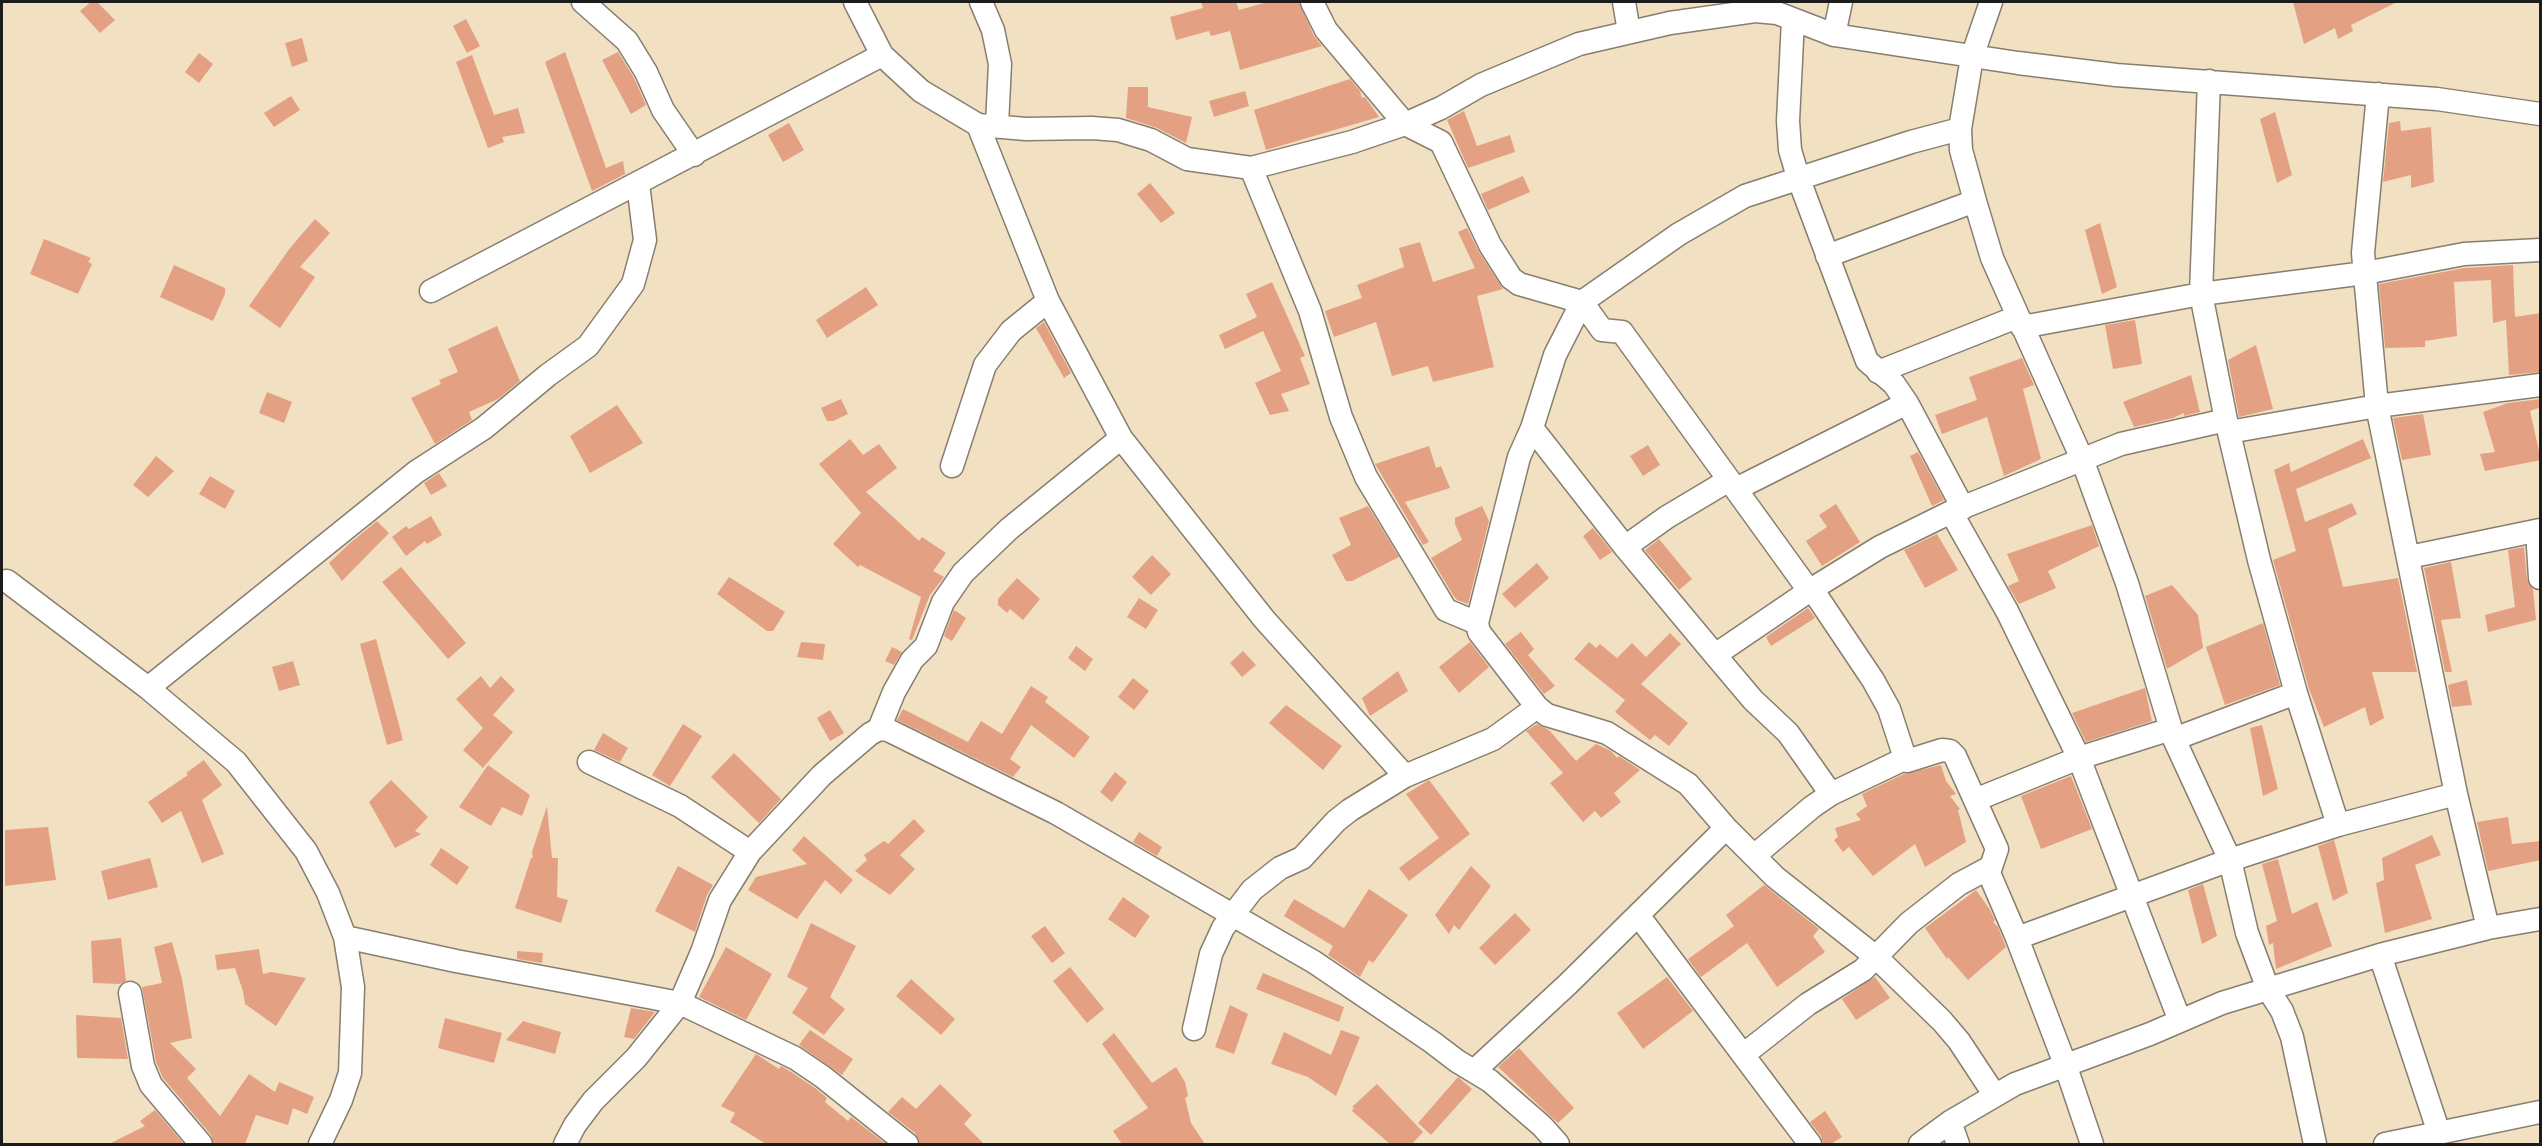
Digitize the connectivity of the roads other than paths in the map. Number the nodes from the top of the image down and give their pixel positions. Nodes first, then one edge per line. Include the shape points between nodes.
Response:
1 (583, 2) edge
2 (855, 2) edge
3 (981, 2) edge
4 (1312, 2) edge
5 (1624, 2) edge
6 (1841, 2) edge
7 (1992, 2) edge
8 (1793, 20) junction
9 (1629, 32) junction
10 (1834, 35) junction
11 (882, 55) junction
12 (1972, 57) junction
13 (2209, 81) junction
14 (2378, 94) junction
15 (2541, 114) edge
16 (1405, 124) junction
17 (988, 125) junction
18 (1960, 129) junction
19 (694, 155) junction
20 (1251, 168) junction
21 (1798, 177) junction
22 (638, 184) junction
23 (1975, 201) junction
24 (2541, 250) edge
25 (1827, 255) junction
26 (2365, 273) junction
27 (431, 291) dead end
28 (2202, 294) junction
29 (1048, 301) junction
30 (1582, 302) junction
31 (2020, 322) junction
32 (1878, 372) junction
33 (2541, 386) edge
34 (1907, 403) junction
35 (2377, 406) junction
36 (2228, 426) junction
37 (1532, 428) junction
38 (1121, 438) junction
39 (2082, 459) junction
40 (952, 466) dead end
41 (1733, 485) junction
42 (1957, 510) junction
43 (2539, 531) edge
44 (1625, 547) junction
45 (2409, 557) junction
46 (2541, 578) edge
47 (7, 581) dead end
48 (1812, 589) junction
49 (1477, 623) junction
50 (1715, 654) junction
51 (148, 688) junction
52 (2296, 693) junction
53 (1537, 707) junction
54 (879, 729) junction
55 (2173, 734) junction
56 (1903, 758) junction
57 (2079, 758) junction
58 (590, 762) dead end
59 (1405, 776) junction
60 (1831, 794) junction
61 (2456, 794) junction
62 (1975, 800) junction
63 (2338, 825) junction
64 (1726, 828) junction
65 (750, 852) junction
66 (1754, 856) junction
67 (2230, 860) junction
68 (1989, 868) junction
69 (2132, 896) junction
70 (1638, 915) junction
71 (1232, 916) junction
72 (2541, 919) edge
73 (2488, 928) junction
74 (345, 937) junction
75 (2017, 938) junction
76 (2380, 955) junction
77 (1876, 957) junction
78 (2268, 989) junction
79 (130, 993) dead end
80 (680, 1003) junction
81 (2180, 1021) junction
82 (1194, 1029) dead end
83 (1743, 1055) junction
84 (2065, 1064) junction
85 (1474, 1071) junction
86 (1994, 1094) junction
87 (2541, 1112) edge
88 (1950, 1122) junction
89 (2439, 1133) junction
90 (201, 1144) edge
91 (320, 1144) edge
92 (565, 1144) edge
93 (907, 1144) edge
94 (1558, 1144) edge
95 (1810, 1144) edge
96 (1920, 1144) edge
97 (1958, 1144) edge
98 (2092, 1144) edge
99 (2315, 1144) edge
100 (2385, 1144) edge

1 - 19 street via 627,41 663,110
2 - 11 street
3 - 17 street via 993,30 1000,64
4 - 16 street via 1326,30
5 - 9 street
6 - 10 street
7 - 12 street
8 - 9 street via 1777,13 1755,11
8 - 10 street
8 - 21 street via 1788,121 1790,150
9 - 16 street via 1579,44 1481,85
10 - 12 street
11 - 17 street via 921,91
11 - 19 street
12 - 13 street via 2116,75
12 - 18 street
13 - 14 street
13 - 28 street
14 - 15 street
14 - 26 street via 2363,253
16 - 20 street via 1353,142
16 - 30 street via 1441,142 1490,245 1511,278 1519,284
17 - 20 street via 1118,130 1151,140 1187,159
17 - 29 street
18 - 21 street
18 - 23 street via 1961,150
19 - 22 street
20 - 49 street via 1310,311 1341,417 1366,477 1446,610
21 - 25 street
21 - 30 street via 1744,196 1710,215
22 - 27 street
22 - 51 street via 645,240 633,284 588,346 484,428 416,471
23 - 25 street
23 - 31 street via 1992,258
24 - 26 street via 2464,254
25 - 32 street via 1867,361
26 - 28 street
26 - 35 street
28 - 31 street
28 - 36 street
29 - 38 street
29 - 40 street via 1011,331 985,365
30 - 37 street via 1555,355
30 - 41 street via 1602,330 1622,332
31 - 32 street
31 - 39 street
32 - 34 street via 1894,384
33 - 35 street
34 - 41 street
34 - 42 street
35 - 36 street
35 - 45 street
36 - 39 street via 2121,444
36 - 52 street via 2259,560
37 - 44 street
37 - 49 street via 1519,457
38 - 54 street via 1009,529 963,573 943,602 926,646 912,660 894,692
38 - 59 street via 1264,619
39 - 42 street
39 - 55 street via 2127,583
41 - 44 street via 1667,518
41 - 48 street via 1804,585
42 - 48 street via 1880,547
42 - 57 street
43 - 45 street
43 - 46 street
44 - 50 street
45 - 61 street
47 - 51 street
48 - 50 street
48 - 56 street via 1889,709
49 - 53 street via 1479,632
50 - 60 street via 1753,700 1788,733
51 - 74 street via 236,762 271,805 306,851
52 - 55 street
52 - 63 street
53 - 59 street via 1493,739
53 - 64 street via 1547,715 1607,733 1676,775
54 - 65 street via 822,775
54 - 71 street via 1056,813
55 - 57 street
55 - 67 street
56 - 60 street
56 - 62 street via 1907,761 1950,751
57 - 62 street
57 - 69 street
58 - 65 street via 680,806
59 - 71 street via 1336,821 1302,858 1280,868 1252,890
60 - 66 street
61 - 63 street
61 - 73 street
62 - 68 street via 1997,849
63 - 67 street
64 - 66 street
64 - 70 street
65 - 80 street via 720,900
66 - 77 street
67 - 69 street
67 - 78 street via 2247,933
68 - 75 street
68 - 77 street via 1959,884 1909,923
69 - 75 street
69 - 81 street
70 - 83 street
70 - 85 street
71 - 82 street via 1211,954
71 - 85 street via 1314,962
72 - 73 street
73 - 76 street
74 - 80 street
74 - 91 street via 353,987 350,1073
75 - 84 street
76 - 78 street
76 - 89 street
77 - 83 street
77 - 86 street via 1942,1021
78 - 81 street
78 - 99 street via 2292,1037
79 - 90 street via 141,1058 151,1085
80 - 92 street via 636,1058 593,1101
80 - 93 street via 795,1058
81 - 84 street
83 - 95 street
84 - 86 street
84 - 98 street
85 - 94 street via 1518,1104
86 - 88 street
87 - 89 street
88 - 96 street
88 - 97 street
89 - 100 street

